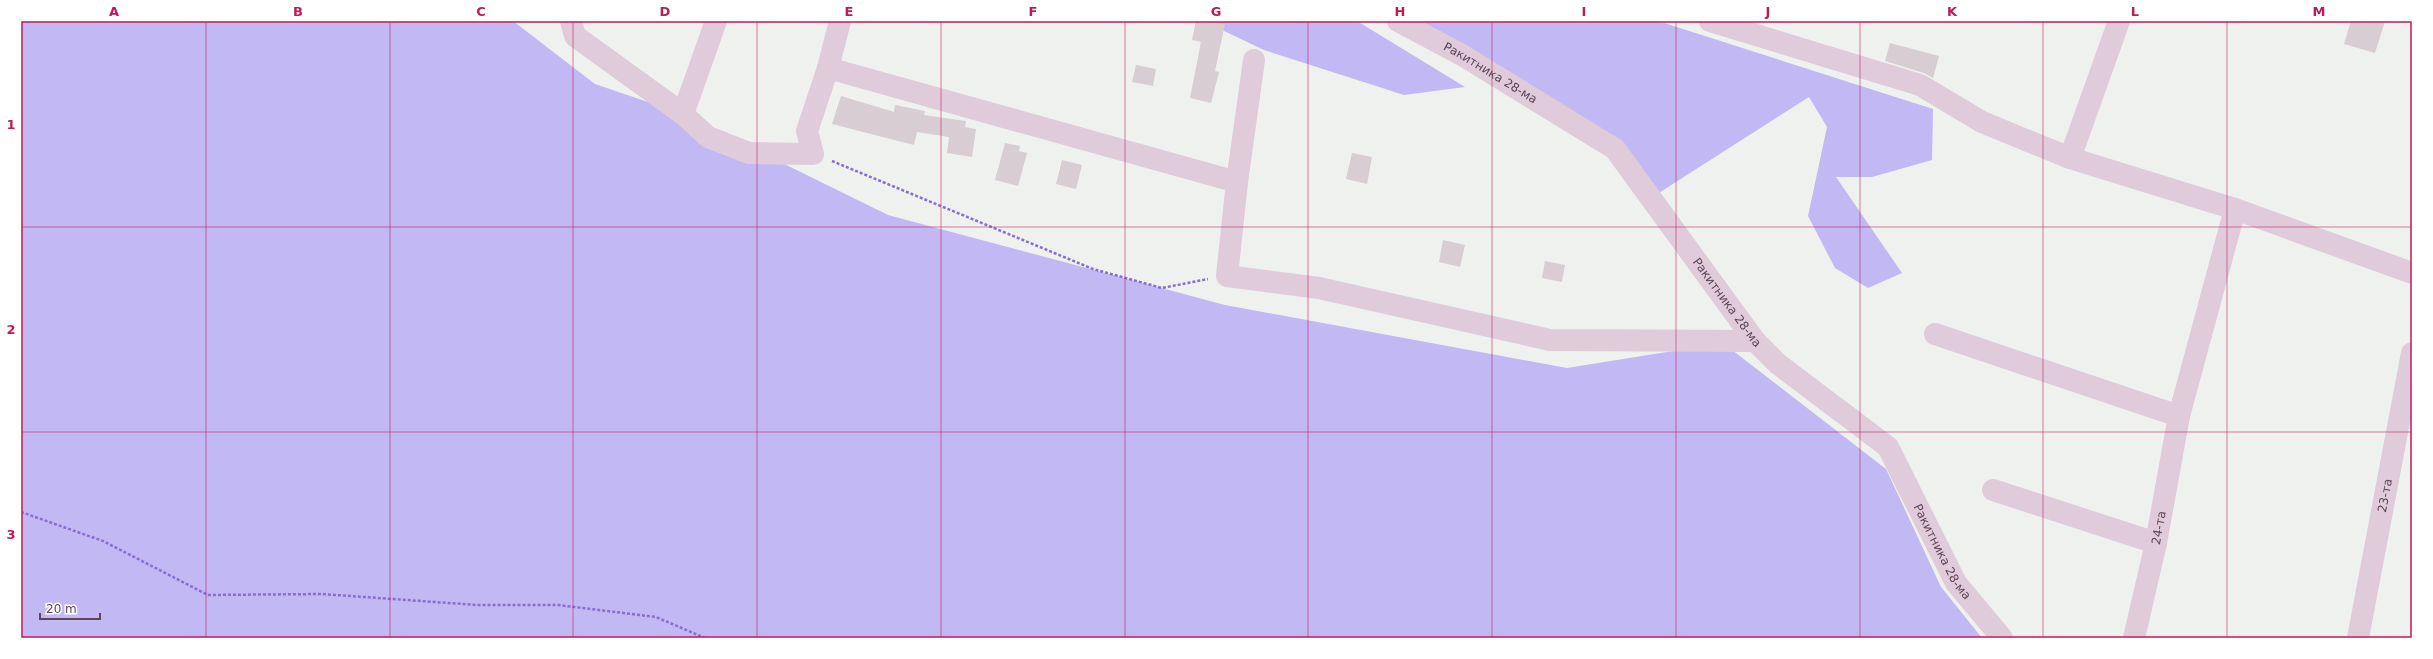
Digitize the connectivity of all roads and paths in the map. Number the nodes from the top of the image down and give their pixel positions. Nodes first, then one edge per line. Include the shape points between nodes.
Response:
1 (571, 21) edge
2 (716, 21) edge
3 (840, 21) edge
4 (1398, 21) edge
5 (1710, 21) edge
6 (2119, 21) edge
7 (1254, 60) dead end
8 (828, 68) junction
9 (682, 114) junction
10 (813, 154) junction
11 (2070, 158) junction
12 (1237, 182) junction
13 (2235, 209) junction
14 (2412, 273) edge
15 (1227, 276) junction
16 (1935, 334) dead end
17 (1755, 341) junction
18 (2412, 353) edge
19 (2179, 416) junction
20 (1993, 490) dead end
21 (21, 512) edge
22 (2156, 543) junction
23 (704, 638) edge
24 (2002, 638) edge
25 (2134, 638) edge
26 (2358, 638) edge

1 - 9 street via 575,36
2 - 9 street
3 - 8 street
4 - 17 street, Ракитника 28-ма via 1462,55 1615,149
5 - 11 street via 1920,85 1982,122
6 - 11 street
7 - 12 street
8 - 10 street via 807,131
8 - 12 street
9 - 10 street via 708,137 750,153
10 - 15 path via 1093,269 1162,288
11 - 13 street
12 - 15 street
13 - 14 street
13 - 19 street, 24-та
15 - 17 street via 1319,288 1550,340
16 - 19 street
17 - 24 street, Ракитника 28-ма via 1778,364 1888,447 1956,583
18 - 26 street, 23-та
19 - 22 street, 24-та
20 - 22 street
21 - 23 path via 103,541 208,596 322,594 477,605 558,605 656,617
22 - 25 street, 24-та

